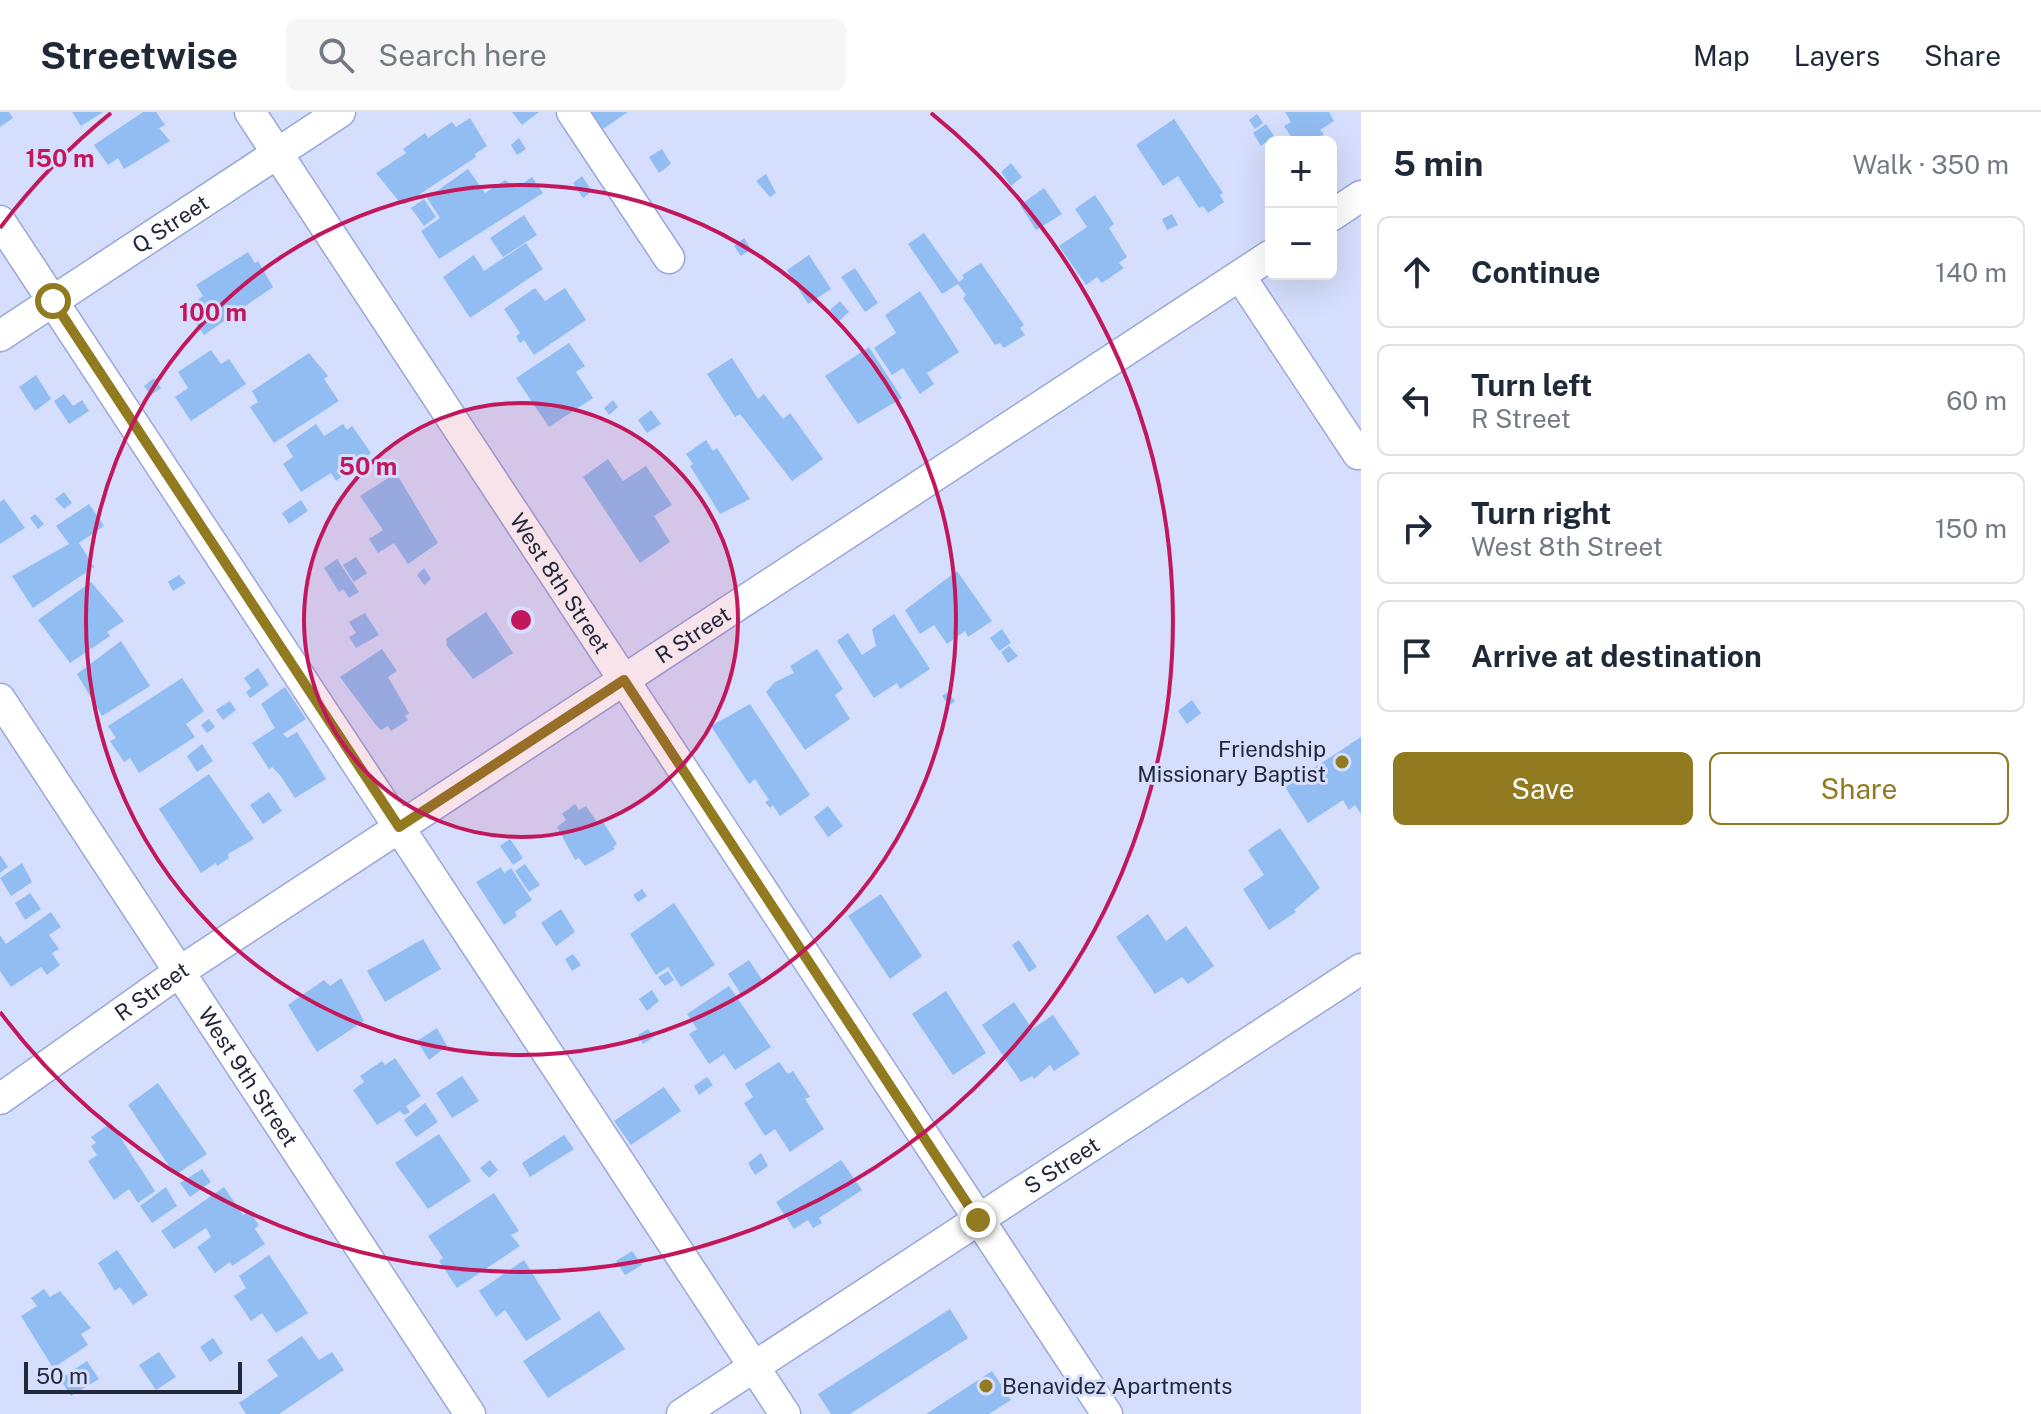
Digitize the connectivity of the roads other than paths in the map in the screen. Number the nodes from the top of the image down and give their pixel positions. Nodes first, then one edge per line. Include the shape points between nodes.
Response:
1 (250, 112) edge
2 (340, 112) edge
3 (572, 112) edge
4 (277, 153) junction
5 (1361, 196) edge
6 (1337, 212) edge
7 (0, 221) edge
8 (669, 258) dead end
9 (1265, 259) edge
10 (1240, 276) junction
11 (53, 301) junction
12 (0, 336) edge
13 (1358, 454) dead end
14 (624, 680) junction
15 (0, 699) edge
16 (399, 827) junction
17 (1361, 969) edge
18 (179, 972) junction
19 (0, 1099) edge
20 (978, 1220) junction
21 (754, 1367) junction
22 (470, 1414) edge
23 (682, 1414) edge
24 (785, 1414) edge
25 (1107, 1414) edge

1 - 4 street, West 8th Street
2 - 4 street, Q Street
3 - 8 street
4 - 11 street, Q Street
4 - 14 street, West 8th Street
5 - 6 street
7 - 11 street
9 - 10 street, R Street
10 - 13 street
10 - 14 street, R Street
11 - 12 street, Q Street
11 - 16 street
14 - 16 street, R Street
14 - 20 street, West 8th Street
15 - 18 street, West 9th Street
16 - 18 street, R Street
16 - 21 street
17 - 20 street, S Street
18 - 19 street, R Street
18 - 22 street, West 9th Street
20 - 21 street, S Street
20 - 25 street, West 8th Street
21 - 23 street, S Street
21 - 24 street

